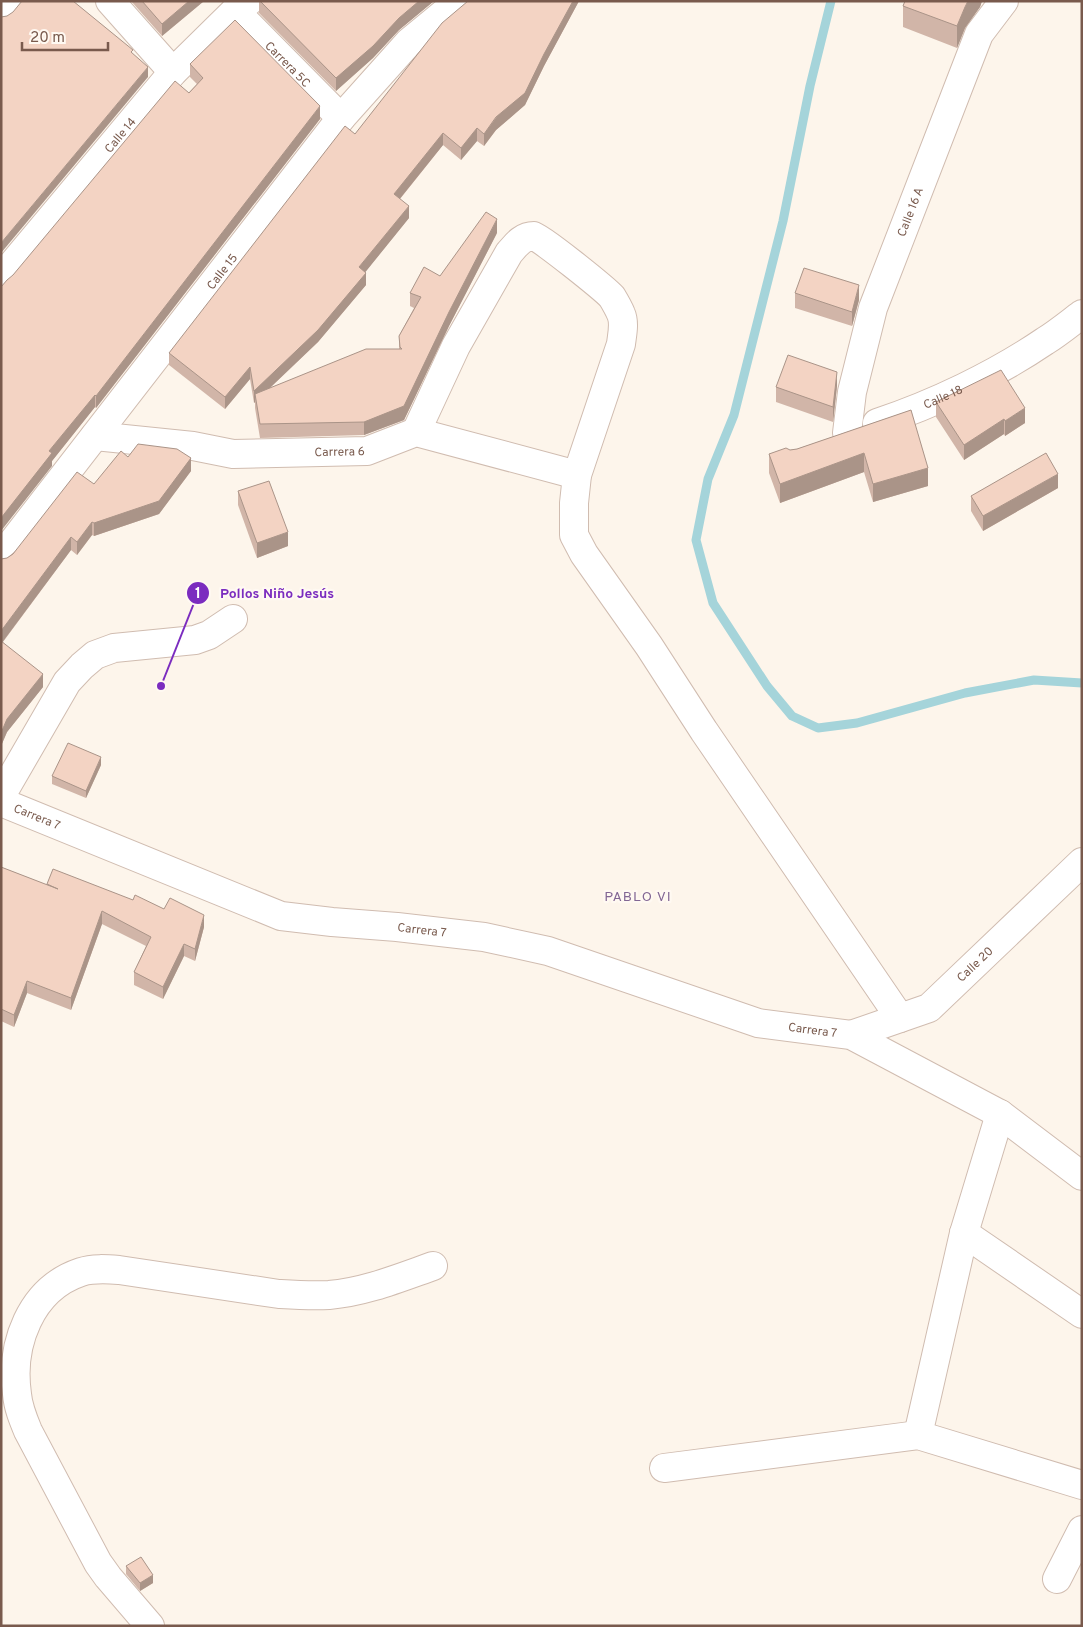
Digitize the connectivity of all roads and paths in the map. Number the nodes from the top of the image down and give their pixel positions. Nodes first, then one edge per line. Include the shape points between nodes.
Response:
1 (10, 1) edge
2 (110, 1) edge
3 (460, 1) edge
4 (1004, 1) edge
5 (242, 6) edge
6 (1, 12) edge
7 (173, 72) junction
8 (341, 118) junction
9 (1, 278) edge
10 (1082, 314) edge
11 (416, 432) junction
12 (95, 436) junction
13 (838, 436) joint
14 (577, 475) junction
15 (1, 557) edge
16 (233, 619) dead end
17 (1, 796) edge
18 (1, 802) edge
19 (1082, 862) edge
20 (900, 1018) junction
21 (851, 1035) junction
22 (1000, 1114) junction
23 (1082, 1176) edge
24 (964, 1233) junction
25 (433, 1266) dead end
26 (1082, 1314) edge
27 (918, 1435) junction
28 (664, 1468) dead end
29 (1082, 1485) edge
30 (1082, 1530) edge
31 (1057, 1579) dead end
32 (150, 1626) edge

1 - 6 street
2 - 7 street
3 - 8 street, Calle 15 via 409,42
4 - 13 street, Calle 16 A via 980,34 873,308
5 - 7 street, Calle 14
5 - 8 street, Carrera 5C
7 - 9 street, Calle 14
8 - 12 street, Calle 15
10 - 13 street, Calle 18 via 1006,365 913,411
11 - 12 street, Carrera 6 via 367,451 232,454 193,446
11 - 14 street
11 - 14 street via 456,346 509,253 526,237 536,236 612,297 622,316 621,344
12 - 15 street, Calle 15
14 - 20 street via 574,536 584,554
16 - 17 street via 195,640 114,648 95,656 67,682
18 - 21 street, Carrera 7 via 281,916 398,926 484,937 548,950 758,1023
19 - 20 street, Calle 20 via 929,1008
20 - 21 street, Calle 20
21 - 22 street
22 - 23 street
22 - 24 street
24 - 26 street
24 - 27 street
25 - 32 street via 363,1289 304,1296 98,1269 81,1272 56,1284 39,1301 25,1323 17,1349 20,1410 98,1563
27 - 28 street
27 - 29 street
30 - 31 street

